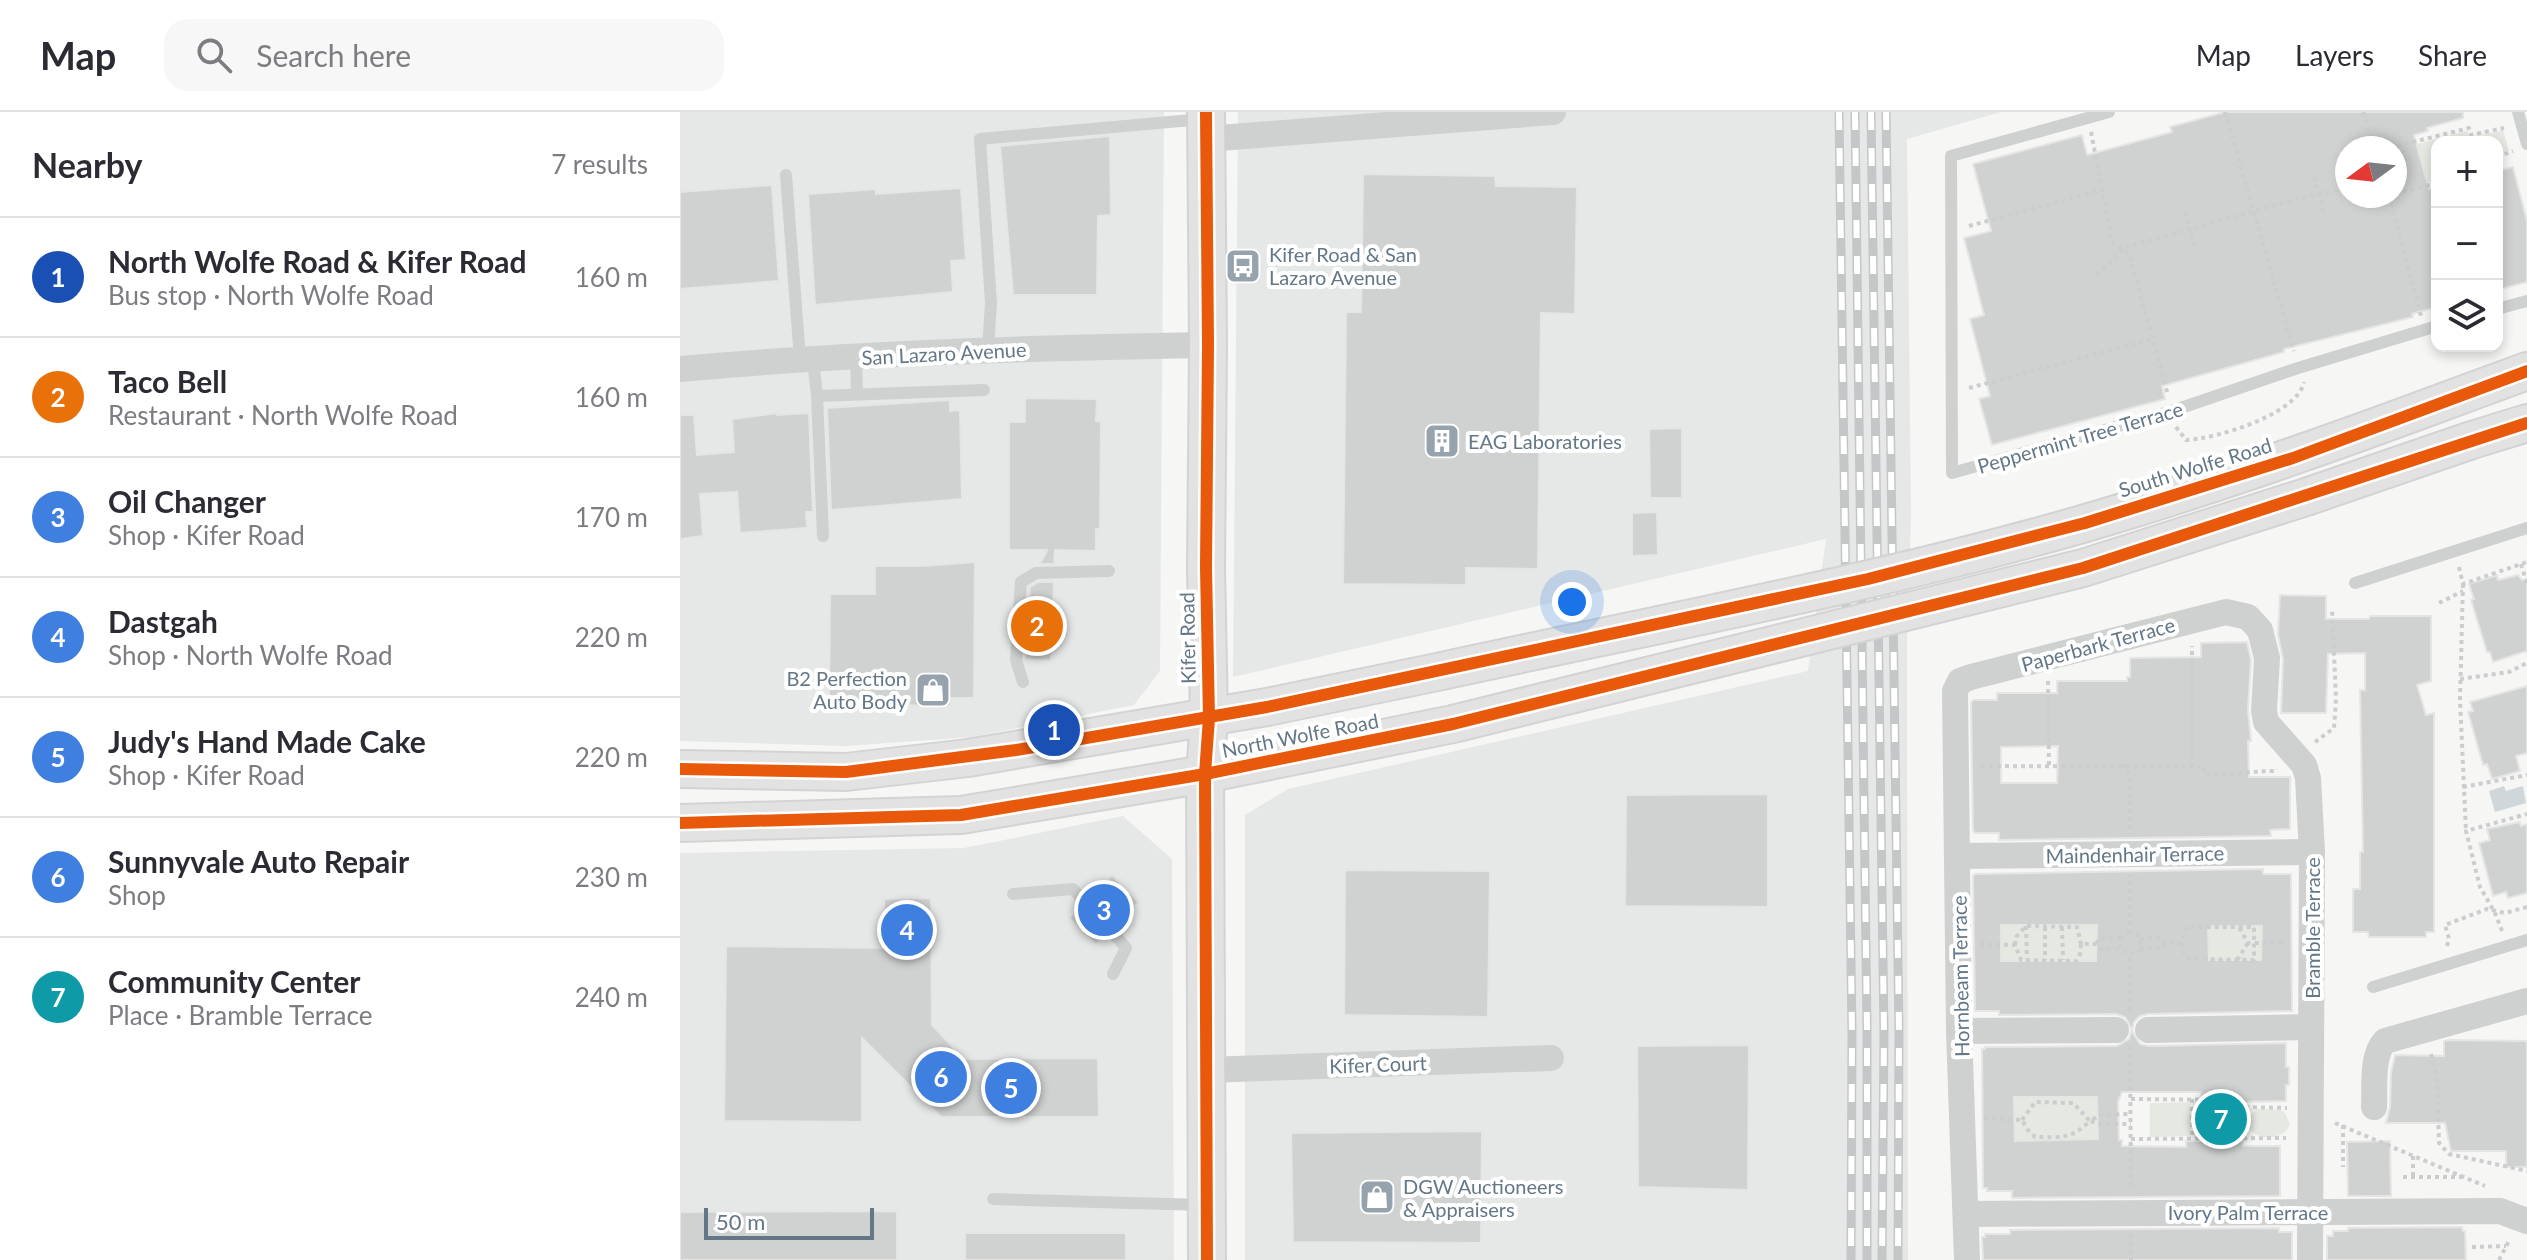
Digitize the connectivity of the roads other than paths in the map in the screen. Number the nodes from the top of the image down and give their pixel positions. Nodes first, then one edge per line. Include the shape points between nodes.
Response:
1 (1553, 112) edge
2 (2109, 112) edge
3 (2518, 112) edge
4 (1206, 123) edge
5 (2526, 137) edge
6 (786, 175) dead end
7 (2527, 301) edge
8 (2503, 307) edge
9 (2431, 328) edge
10 (1208, 345) junction
11 (988, 350) junction
12 (856, 357) junction
13 (806, 359) junction
14 (680, 369) edge
15 (2527, 371) edge
16 (984, 390) dead end
17 (857, 394) junction
18 (817, 396) junction
19 (2527, 423) edge
20 (2527, 528) edge
21 (823, 536) dead end
22 (1109, 571) dead end
23 (1868, 579) joint
24 (2355, 583) dead end
25 (2248, 617) joint
26 (1023, 682) dead end
27 (1955, 691) joint
28 (1209, 718) junction
29 (680, 769) edge
30 (1205, 774) junction
31 (680, 823) edge
32 (2312, 852) junction
33 (1958, 856) junction
34 (1013, 894) dead end
35 (1085, 902) dead end
36 (1111, 930) dead end
37 (2527, 940) edge
38 (1113, 974) dead end
39 (2373, 987) dead end
40 (2527, 1001) edge
41 (2311, 1027) junction
42 (1959, 1031) junction
43 (1551, 1058) dead end
44 (1205, 1070) junction
45 (2374, 1107) dead end
46 (993, 1199) dead end
47 (1207, 1205) junction
48 (2309, 1212) junction
49 (1967, 1214) junction
50 (2527, 1221) edge
51 (1207, 1260) edge
52 (1967, 1260) edge
53 (2310, 1260) edge

1 - 4 street
2 - 9 lane, Peppermint Tree Terrace via 1951,156 1952,473 2172,411
3 - 5 lane
4 - 10 main road, Kifer Road
4 - 11 lane via 980,139 991,303
6 - 13 lane
7 - 8 lane
10 - 11 street, San Lazaro Avenue
10 - 28 main road, Kifer Road
11 - 12 street, San Lazaro Avenue
12 - 13 street, San Lazaro Avenue
12 - 17 lane
13 - 14 street, San Lazaro Avenue
13 - 18 lane
15 - 23 main road, South Wolfe Road, bridge via 2293,458 2085,523
16 - 17 lane
17 - 18 lane
18 - 21 lane
19 - 30 main road, North Wolfe Road, bridge via 2083,568 1453,724
20 - 24 lane
22 - 26 lane via 1036,573 1021,582 1016,660
23 - 28 main road, North Wolfe Road, bridge
25 - 27 street, Paperbark Terrace via 2226,612 2177,623 1960,681
25 - 32 street, Bramble Terrace via 2260,630 2267,658 2266,722 2296,745 2308,778
27 - 33 street, Hornbeam Terrace
28 - 29 main road, North Wolfe Road via 968,758 846,772
28 - 30 main road, Kifer Road
30 - 31 main road, North Wolfe Road via 961,815
30 - 44 main road, Kifer Road
32 - 33 street, Maindenhair Terrace
32 - 41 street, Bramble Terrace
33 - 42 street, Hornbeam Terrace
34 - 35 lane via 1073,889
36 - 38 lane via 1126,948
37 - 39 lane
40 - 45 street via 2385,1041 2377,1056
41 - 42 street
41 - 48 street, Bramble Terrace
42 - 49 street, Hornbeam Terrace
43 - 44 street, Kifer Court
44 - 47 main road, Kifer Road
46 - 47 lane
47 - 51 main road, Kifer Road
48 - 49 street, Ivory Palm Terrace
48 - 50 street, Ivory Palm Terrace via 2500,1211
48 - 53 street, Bramble Terrace
49 - 52 street, Hornbeam Terrace

